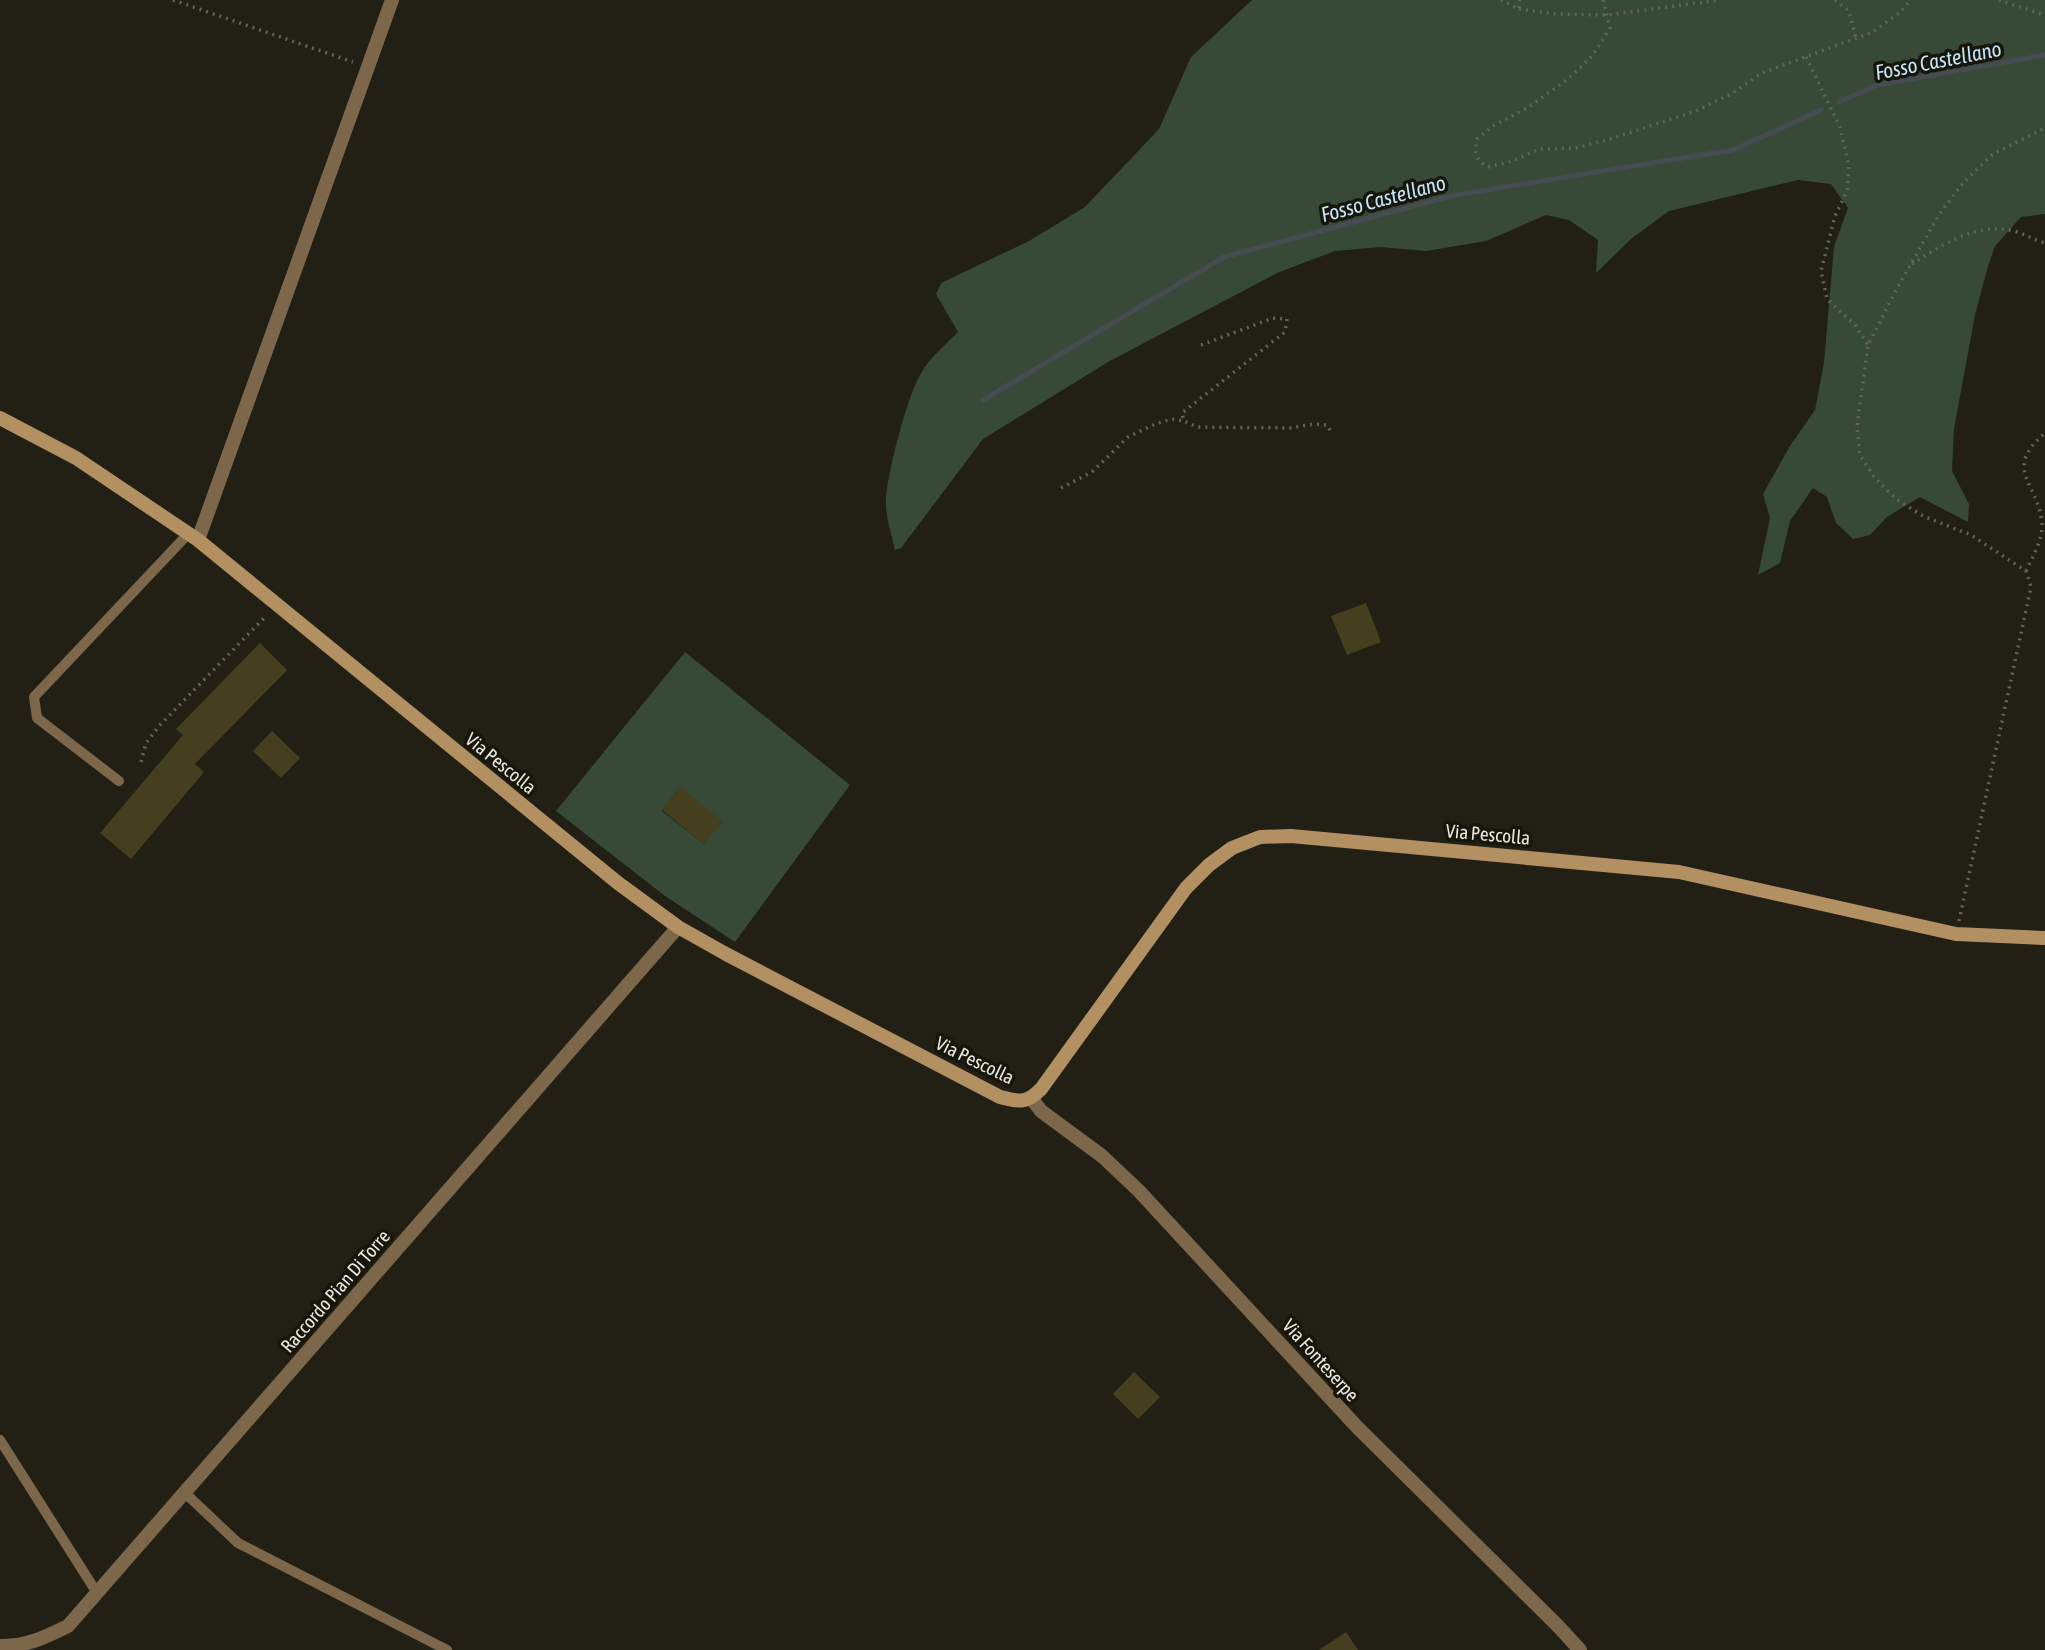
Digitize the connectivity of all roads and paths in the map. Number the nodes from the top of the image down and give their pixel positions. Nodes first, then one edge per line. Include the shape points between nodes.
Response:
1 (173, 0) edge
2 (392, 0) edge
3 (1501, 0) edge
4 (1520, 0) edge
5 (1603, 0) edge
6 (1720, 0) edge
7 (1835, 0) edge
8 (1910, 0) edge
9 (1999, 0) edge
10 (1519, 9) junction
11 (1607, 15) junction
12 (2045, 15) edge
13 (1856, 38) junction
14 (1806, 57) junction
15 (368, 67) junction
16 (2045, 128) edge
17 (2045, 243) edge
18 (1910, 266) junction
19 (1201, 345) dead end
20 (1868, 345) junction
21 (0, 418) edge
22 (1184, 421) junction
23 (1331, 432) dead end
24 (2045, 433) edge
25 (1061, 488) dead end
26 (193, 537) junction
27 (2026, 571) junction
28 (268, 614) dead end
29 (141, 762) dead end
30 (119, 781) dead end
31 (678, 927) junction
32 (1956, 934) junction
33 (2045, 938) edge
34 (1032, 1099) junction
35 (0, 1440) edge
36 (185, 1493) junction
37 (97, 1593) junction
38 (7, 1648) edge
39 (447, 1650) edge
40 (1580, 1650) edge

1 - 15 path
2 - 15 street
3 - 10 path
4 - 10 path
5 - 11 path
6 - 11 path
7 - 13 path via 1849,12
8 - 13 path via 1873,32
9 - 12 path
10 - 11 path
11 - 14 path via 1610,28 1593,55 1568,79 1477,139 1474,152 1478,161 1488,167 1540,149 1576,148 1653,126 1696,111 1762,73
13 - 14 path
14 - 20 path via 1840,127 1849,166 1847,191 1835,216 1821,271 1827,299 1855,325
15 - 26 street
16 - 18 path via 1993,155 1964,182
17 - 18 path via 1992,228 1942,245
18 - 20 path
19 - 22 path via 1273,318 1287,319 1285,332 1182,413
20 - 27 path via 1857,426 1860,455 1874,477 1896,499 1923,516 1971,535
21 - 26 street, Via Pescolla via 76,458
22 - 23 path via 1197,427 1290,429 1314,424 1327,425
22 - 25 path via 1172,419 1128,437 1092,472
24 - 27 path via 2031,445 2023,471 2038,503 2042,526
26 - 30 lane via 34,697 37,718
26 - 31 street, Via Pescolla
27 - 32 path via 2031,587
28 - 29 path via 160,725 146,743
31 - 34 street, Via Pescolla via 1000,1097 1019,1102
31 - 36 street, Raccordo Pian Di Torre
32 - 33 street, Via Pescolla
32 - 34 street, Via Pescolla via 1679,872 1463,850 1260,837 1232,848 1186,888
34 - 40 street, Via Fonteserpe via 1139,1191 1357,1427
35 - 37 lane
36 - 37 street, Raccordo Pian Di Torre
36 - 39 lane via 238,1543
37 - 38 street, Raccordo Pian Di Torre via 68,1626

